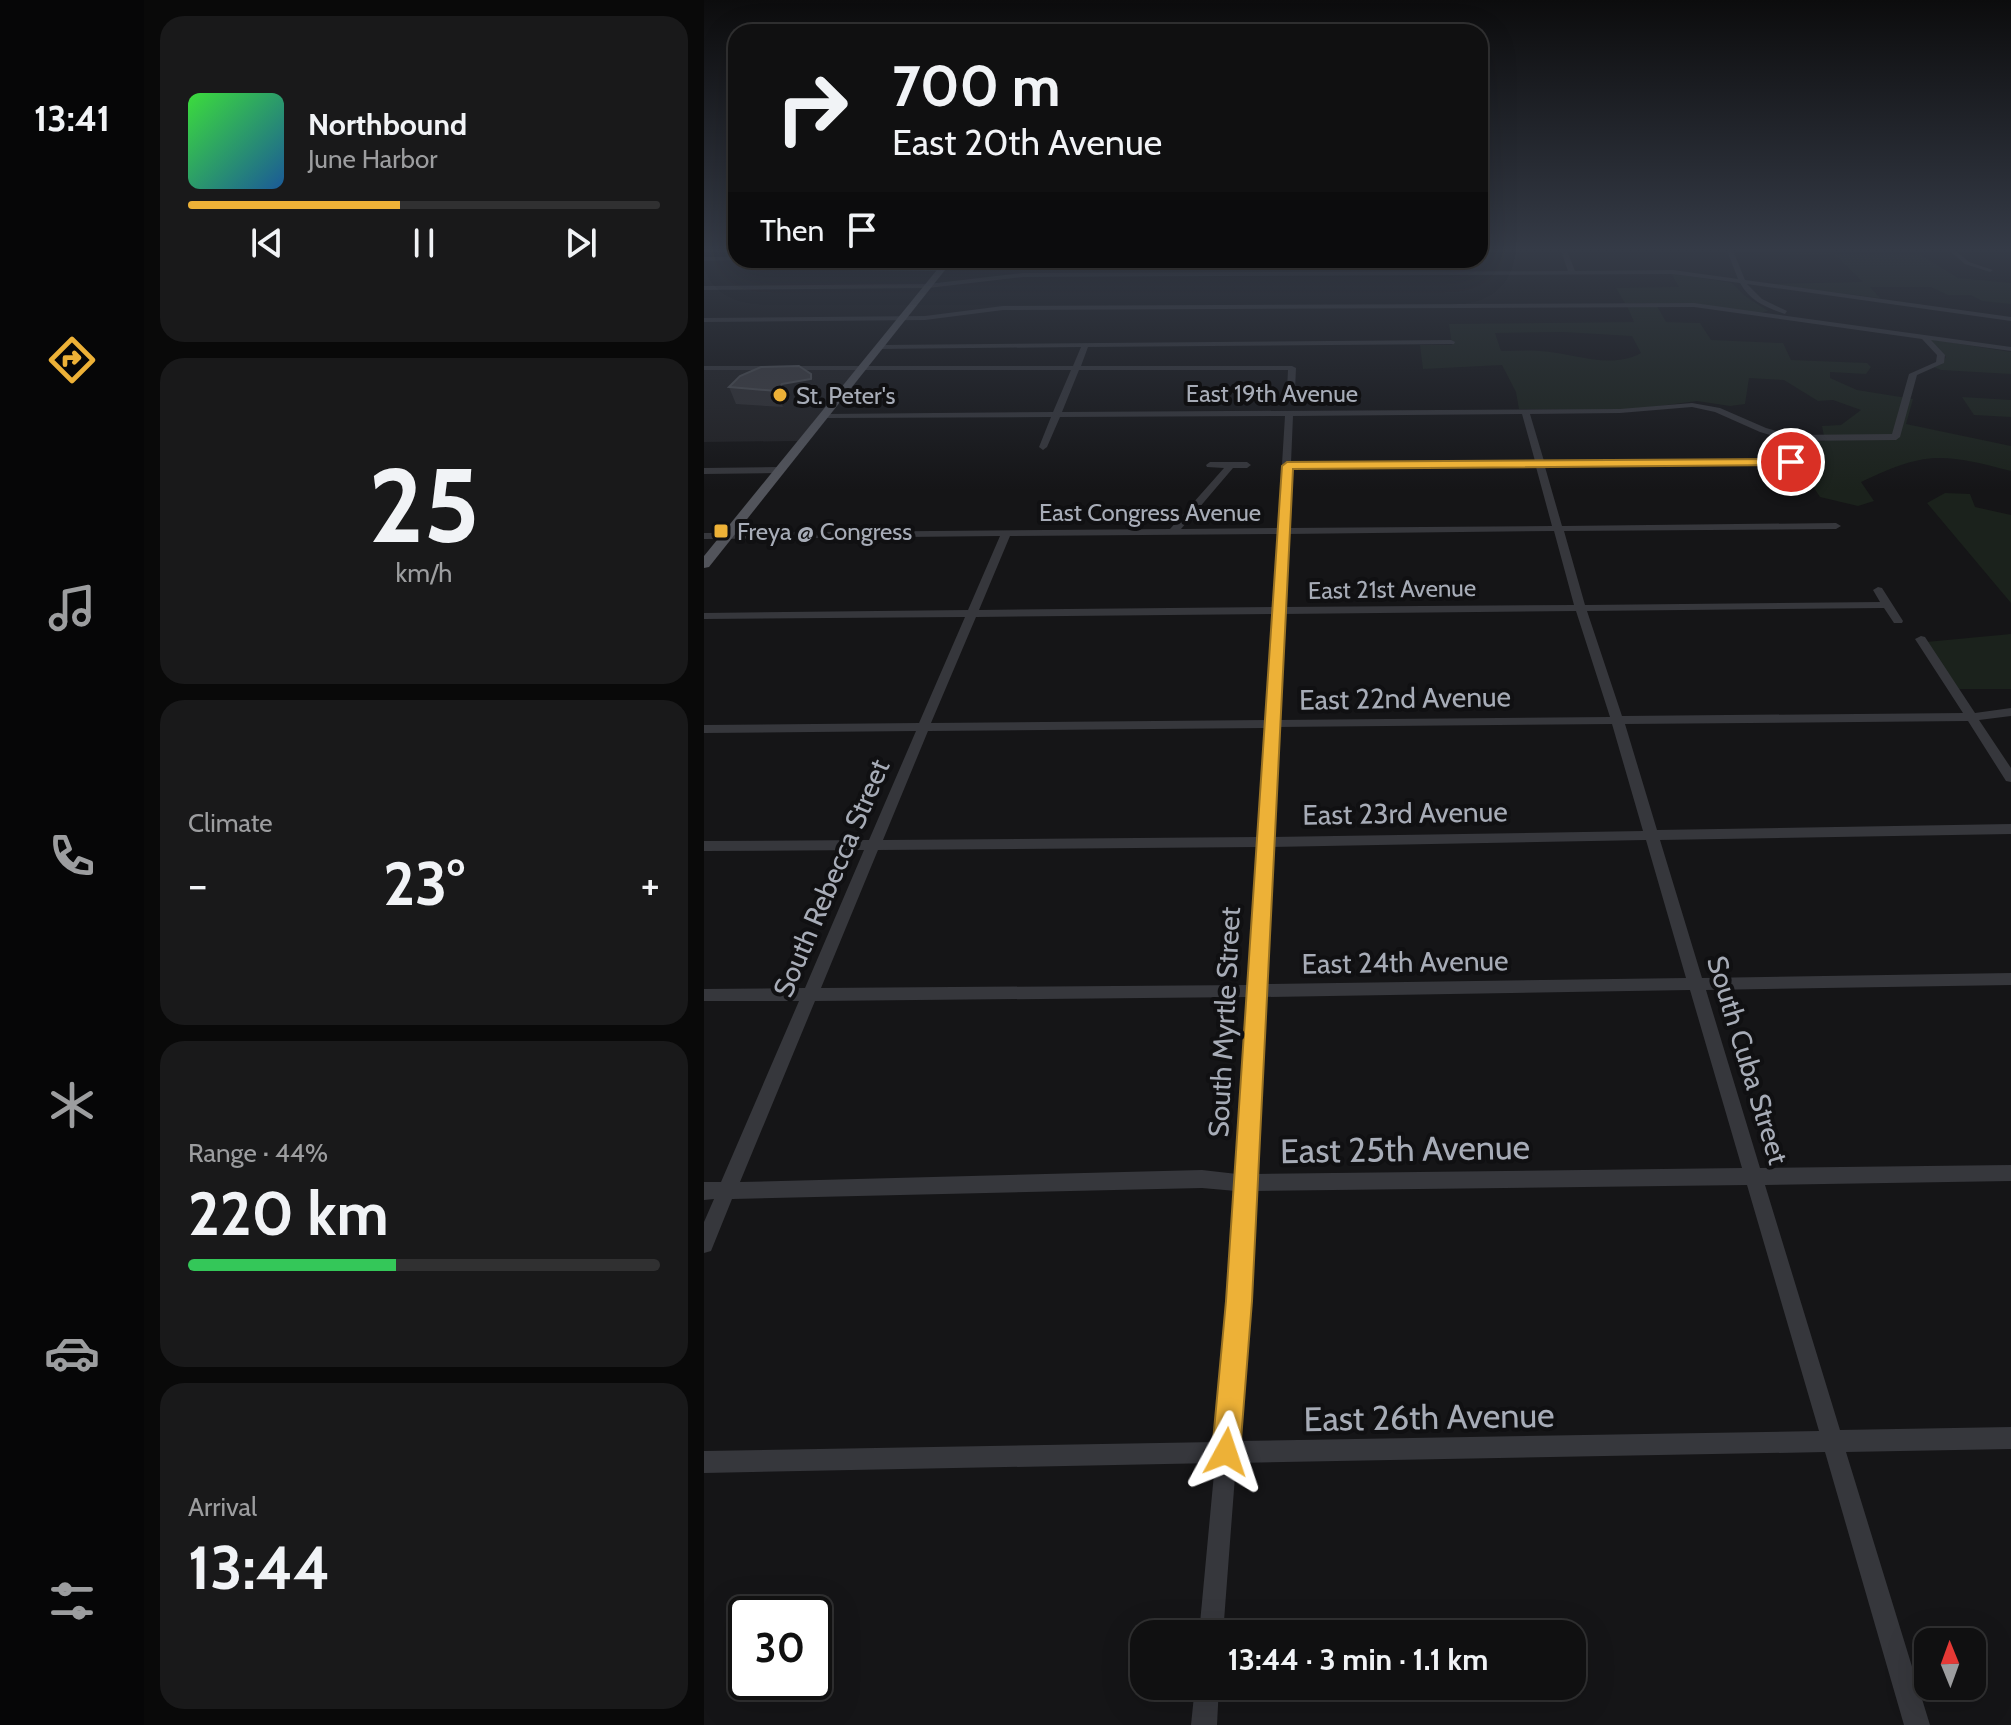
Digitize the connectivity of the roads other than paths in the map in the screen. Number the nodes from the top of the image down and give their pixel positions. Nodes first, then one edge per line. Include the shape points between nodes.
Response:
1 (895, 328) edge
2 (1862, 328) edge
3 (1923, 337) junction
4 (1451, 342) dead end
5 (1085, 346) junction
6 (881, 347) junction
7 (2011, 349) edge
8 (704, 368) edge
9 (1076, 369) junction
10 (862, 370) junction
11 (1291, 390) dead end
12 (1525, 411) junction
13 (1289, 413) junction
14 (1057, 414) junction
15 (826, 416) junction
16 (1043, 447) dead end
17 (1791, 462) dead end
18 (1210, 465) dead end
19 (1231, 465) junction
20 (1247, 465) dead end
21 (1540, 465) junction
22 (1287, 466) junction
23 (779, 470) junction
24 (704, 471) edge
25 (1836, 526) dead end
26 (1559, 529) junction
27 (1283, 531) junction
28 (1006, 533) junction
29 (1172, 533) junction
30 (704, 536) edge
31 (727, 536) junction
32 (704, 564) edge
33 (1878, 590) dead end
34 (1888, 605) junction
35 (1580, 607) junction
36 (1277, 611) junction
37 (972, 613) junction
38 (704, 616) edge
39 (1898, 621) dead end
40 (1921, 639) dead end
41 (2011, 712) edge
42 (1971, 717) junction
43 (1617, 719) junction
44 (1274, 724) junction
45 (924, 726) junction
46 (704, 729) edge
47 (2011, 778) edge
48 (2011, 829) edge
49 (1652, 835) junction
50 (1264, 842) junction
51 (873, 844) junction
52 (704, 846) edge
53 (2011, 979) edge
54 (1695, 982) junction
55 (1255, 991) junction
56 (811, 993) junction
57 (704, 995) edge
58 (2011, 1173) edge
59 (1753, 1176) junction
60 (1244, 1183) junction
61 (704, 1191) edge
62 (726, 1191) junction
63 (704, 1244) edge
64 (2011, 1438) edge
65 (1833, 1442) junction
66 (1226, 1452) junction
67 (704, 1462) edge
68 (1212, 1620) edge
69 (1206, 1700) edge
70 (1204, 1725) edge
71 (1917, 1725) edge

1 - 6 main road
2 - 3 street
3 - 7 street
3 - 12 street, East 19th Avenue via 1941,355 1940,363 1913,374 1896,437 1790,438 1692,405
4 - 5 street
5 - 6 street
5 - 9 street
6 - 10 main road
8 - 10 street
9 - 10 street
9 - 11 street via 1292,368
9 - 14 street
10 - 15 main road
12 - 13 street, East 19th Avenue
12 - 21 street, South Cuba Street
13 - 14 street, East 19th Avenue
13 - 22 street, South Myrtle Street
14 - 15 street, East 19th Avenue
14 - 16 street
15 - 23 main road
17 - 21 street
18 - 19 street
19 - 20 street
19 - 29 street
21 - 22 street
21 - 26 street, South Cuba Street
22 - 27 street, South Myrtle Street
23 - 24 street
23 - 31 main road
25 - 26 street, East Congress Avenue
26 - 27 street, East Congress Avenue
26 - 35 street, South Cuba Street
27 - 29 street, East Congress Avenue
27 - 36 street, South Myrtle Street
28 - 29 street, East Congress Avenue
28 - 31 street, East Congress Avenue
28 - 37 street, South Rebecca Street
30 - 31 street, East Congress Avenue
31 - 32 main road
33 - 34 street
34 - 35 street, East 21st Avenue
34 - 39 street
35 - 36 street, East 21st Avenue
35 - 43 street, South Cuba Street
36 - 37 street, East 21st Avenue
36 - 44 street, South Myrtle Street
37 - 38 street, East 21st Avenue
37 - 45 street, South Rebecca Street
40 - 42 street
41 - 42 street, East 22nd Avenue
42 - 43 street, East 22nd Avenue
42 - 47 street
43 - 44 street, East 22nd Avenue
43 - 49 street, South Cuba Street
44 - 45 street, East 22nd Avenue
44 - 50 street, South Myrtle Street
45 - 46 street, East 22nd Avenue
45 - 51 street, South Rebecca Street
48 - 49 street, East 23rd Avenue
49 - 50 street, East 23rd Avenue
49 - 54 street, South Cuba Street
50 - 51 street, East 23rd Avenue
50 - 55 street, South Myrtle Street
51 - 52 street, East 23rd Avenue
51 - 56 street, South Rebecca Street
53 - 54 street, East 24th Avenue
54 - 55 street, East 24th Avenue
54 - 59 street, South Cuba Street
55 - 56 street, East 24th Avenue
55 - 60 street, South Myrtle Street
56 - 57 street, East 24th Avenue
56 - 62 street, South Rebecca Street
58 - 59 street, East 25th Avenue
59 - 60 street, East 25th Avenue
59 - 65 street, South Cuba Street
60 - 62 street, East 25th Avenue via 1202,1179
60 - 66 street, South Myrtle Street
61 - 62 street, East 25th Avenue
62 - 63 street, South Rebecca Street
64 - 65 street, East 26th Avenue
65 - 66 street, East 26th Avenue
65 - 71 street, South Cuba Street
66 - 67 street, East 26th Avenue
66 - 68 street, South Myrtle Street
69 - 70 street

